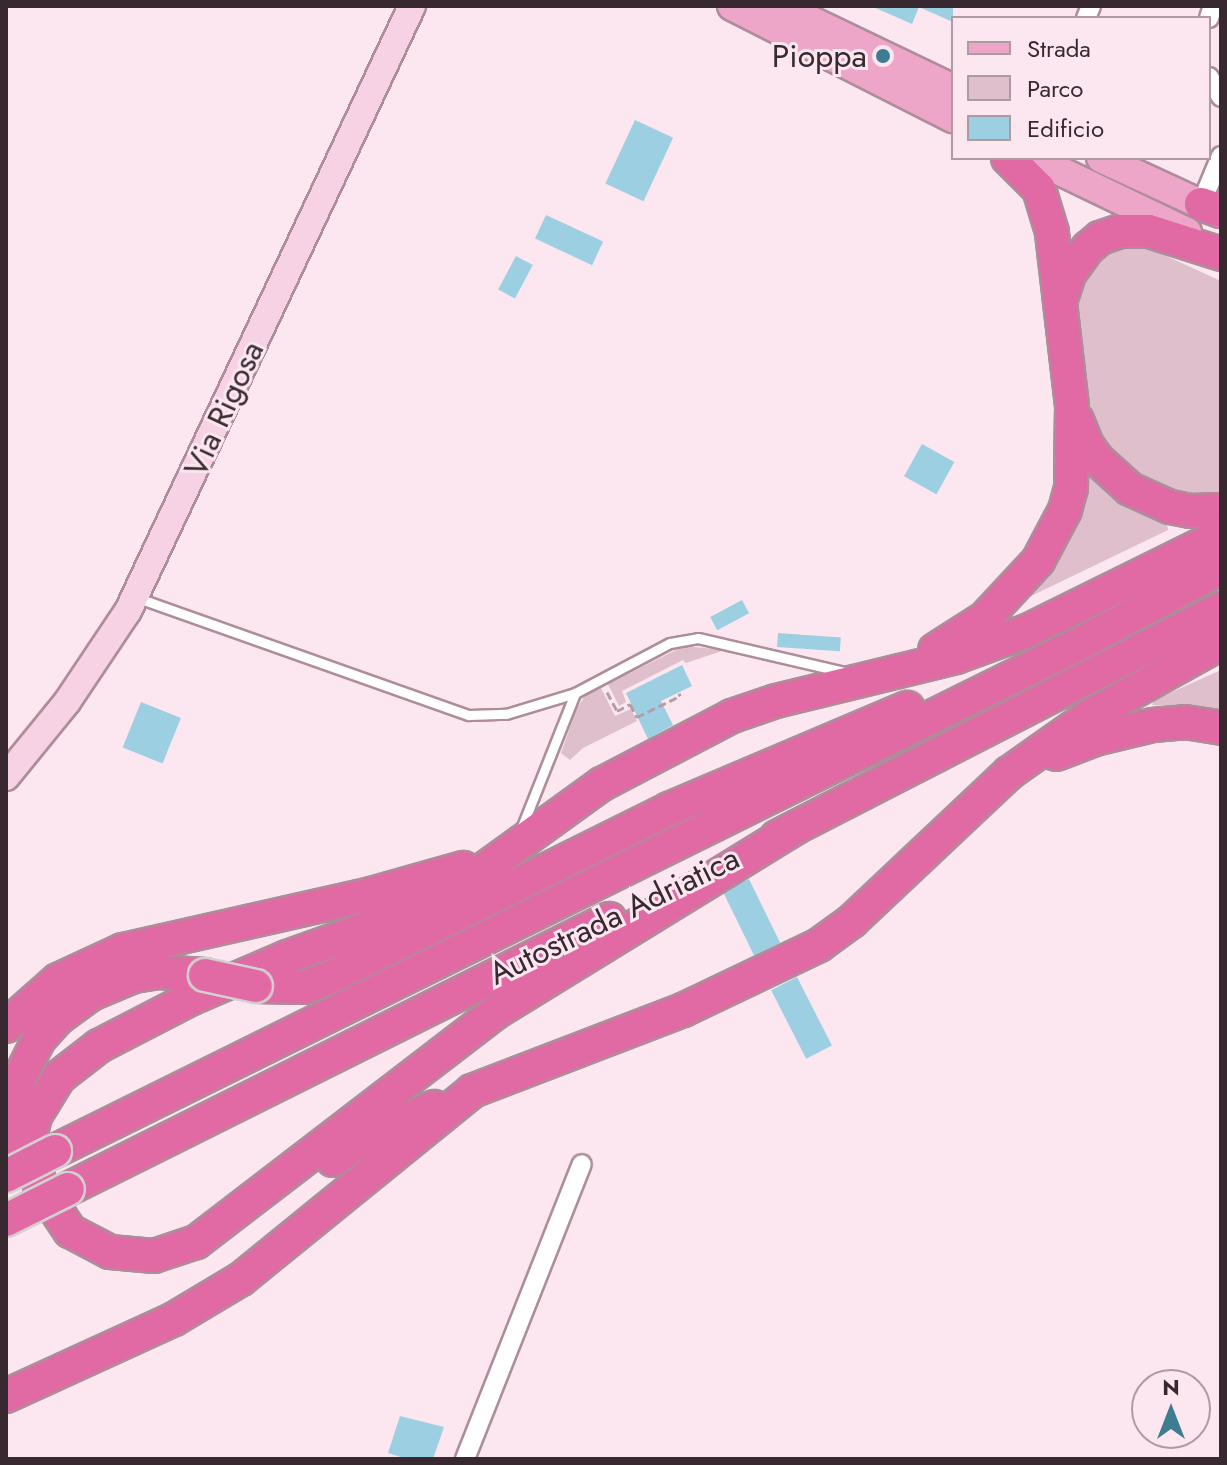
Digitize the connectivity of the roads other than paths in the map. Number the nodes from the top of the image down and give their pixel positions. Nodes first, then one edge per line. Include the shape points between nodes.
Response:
1 (732, 6) edge
2 (780, 6) edge
3 (414, 10) edge
4 (951, 88) edge
5 (951, 117) edge
6 (1221, 156) edge
7 (1010, 160) edge
8 (1037, 160) edge
9 (1105, 160) edge
10 (1214, 209) edge
11 (1221, 251) edge
12 (1060, 303) junction
13 (1072, 406) junction
14 (1221, 510) edge
15 (1221, 535) edge
16 (1221, 568) edge
17 (135, 598) junction
18 (1221, 609) edge
19 (1221, 643) edge
20 (1079, 644) junction
21 (887, 675) junction
22 (575, 693) junction
23 (1221, 728) edge
24 (1009, 773) junction
25 (6, 777) edge
26 (795, 828) junction
27 (514, 848) junction
28 (6, 1026) edge
29 (472, 1091) junction
30 (582, 1164) dead end
31 (6, 1176) edge
32 (6, 1220) edge
33 (6, 1396) edge
34 (465, 1459) edge

1 - 5 main road
2 - 4 main road
3 - 17 main road, Via Rigosa
6 - 10 street
7 - 12 highway via 1044,200
8 - 11 main road
9 - 10 main road
11 - 12 highway via 1149,231 1120,231 1088,248 1069,274
12 - 13 highway
13 - 14 highway via 1087,445 1130,489 1170,507
13 - 21 highway via 1071,488 1038,561 985,618
15 - 21 highway via 1027,631
16 - 20 highway, Autostrada Adriatica
17 - 22 lane via 469,715 506,714
17 - 25 main road, Via Rigosa via 100,657
18 - 26 highway, Autostrada Adriatica
19 - 24 highway via 1088,717
20 - 29 highway, bridge via 860,726 669,809 305,987 158,972 113,983 73,1005 39,1039 17,1083 9,1134 17,1182 53,1241 90,1264 137,1275 181,1269 202,1260 359,1142
20 - 31 highway, Autostrada Adriatica, bridge
21 - 22 lane via 841,672 698,638 670,643
21 - 27 highway via 732,716 602,784
22 - 27 lane
23 - 24 highway via 1185,722 1153,725 1095,739
24 - 29 highway via 852,921 819,945 683,1010
26 - 27 highway via 496,1012 196,1242 154,1256 134,1256 88,1243 70,1231 40,1186 30,1138 45,1096 74,1061 192,998 420,909
26 - 32 highway, Autostrada Adriatica, bridge
27 - 28 highway via 444,876 123,950 58,980
29 - 33 highway via 241,1279 174,1319
30 - 34 street

